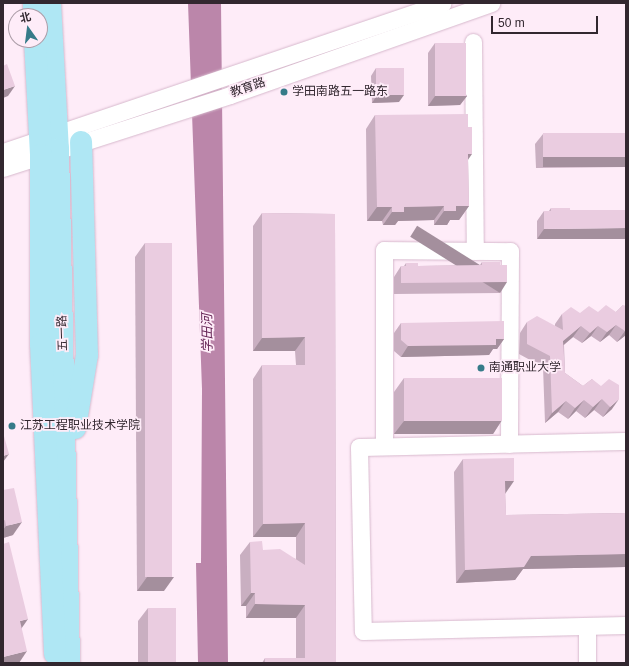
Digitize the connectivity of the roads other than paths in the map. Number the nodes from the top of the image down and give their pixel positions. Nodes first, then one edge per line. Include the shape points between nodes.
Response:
1 (50, 3) edge
2 (442, 3) edge
3 (491, 3) edge
4 (473, 42) dead end
5 (36, 48) edge
6 (183, 101) junction
7 (81, 142) junction
8 (49, 145) junction
9 (3, 152) edge
10 (3, 168) edge
11 (476, 251) junction
12 (626, 441) edge
13 (510, 444) junction
14 (384, 446) junction
15 (66, 480) junction
16 (626, 625) edge
17 (587, 626) junction
18 (55, 663) edge
19 (69, 663) edge
20 (587, 663) edge

1 - 8 main road, 五一路
2 - 6 street, 教育路 via 231,75
3 - 6 street, 教育路 via 230,95
4 - 11 street
5 - 8 main road, 五一路
6 - 7 street, 教育路
6 - 8 street, 教育路
7 - 8 street, 教育路
7 - 15 main road via 87,355
8 - 9 street, 教育路
8 - 10 street, 教育路
8 - 15 main road, 五一路
8 - 18 main road, 五一路 via 41,344
11 - 13 street via 510,250
11 - 14 street via 384,250
12 - 13 street
13 - 14 street
14 - 17 street via 359,447 363,630
15 - 19 main road, 五一路
16 - 17 street
17 - 20 street

